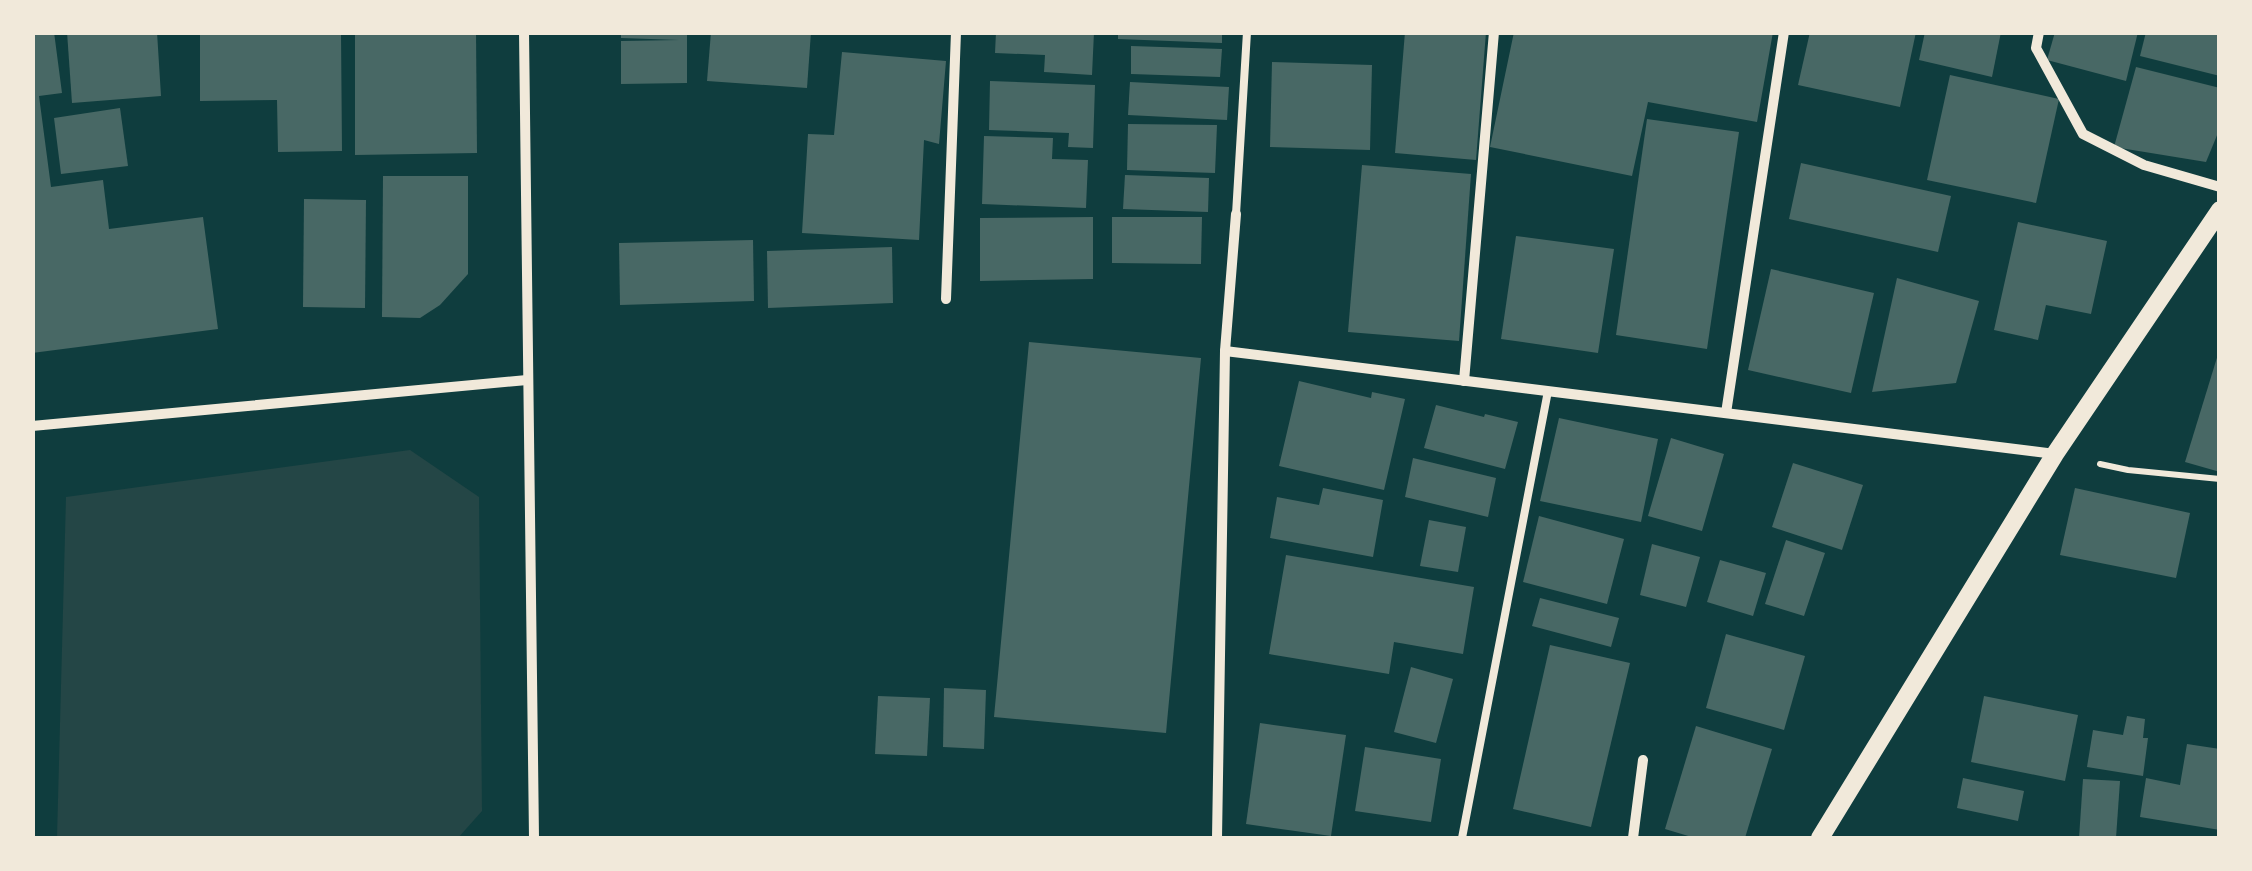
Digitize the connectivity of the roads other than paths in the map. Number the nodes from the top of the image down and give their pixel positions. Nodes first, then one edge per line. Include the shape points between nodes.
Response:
1 (524, 32) edge
2 (956, 32) edge
3 (1248, 32) edge
4 (1494, 32) edge
5 (1784, 32) edge
6 (2039, 32) edge
7 (2220, 187) edge
8 (2220, 210) edge
9 (1236, 214) joint
10 (946, 299) dead end
11 (1226, 351) junction
12 (527, 380) junction
13 (1464, 381) junction
14 (1548, 391) junction
15 (1726, 413) junction
16 (32, 426) edge
17 (2055, 454) junction
18 (1644, 760) dead end
19 (534, 838) edge
20 (1218, 838) edge
21 (1462, 838) edge
22 (1633, 838) edge
23 (1820, 838) edge

1 - 12 street
2 - 10 street
3 - 9 lane
4 - 13 street
5 - 15 street
6 - 7 street via 2036,48 2083,134 2144,166
8 - 17 street
9 - 11 street
11 - 13 street
11 - 20 street
12 - 16 street
12 - 19 street
13 - 14 street
14 - 15 street
14 - 21 lane
15 - 17 street
17 - 23 street
18 - 22 street

